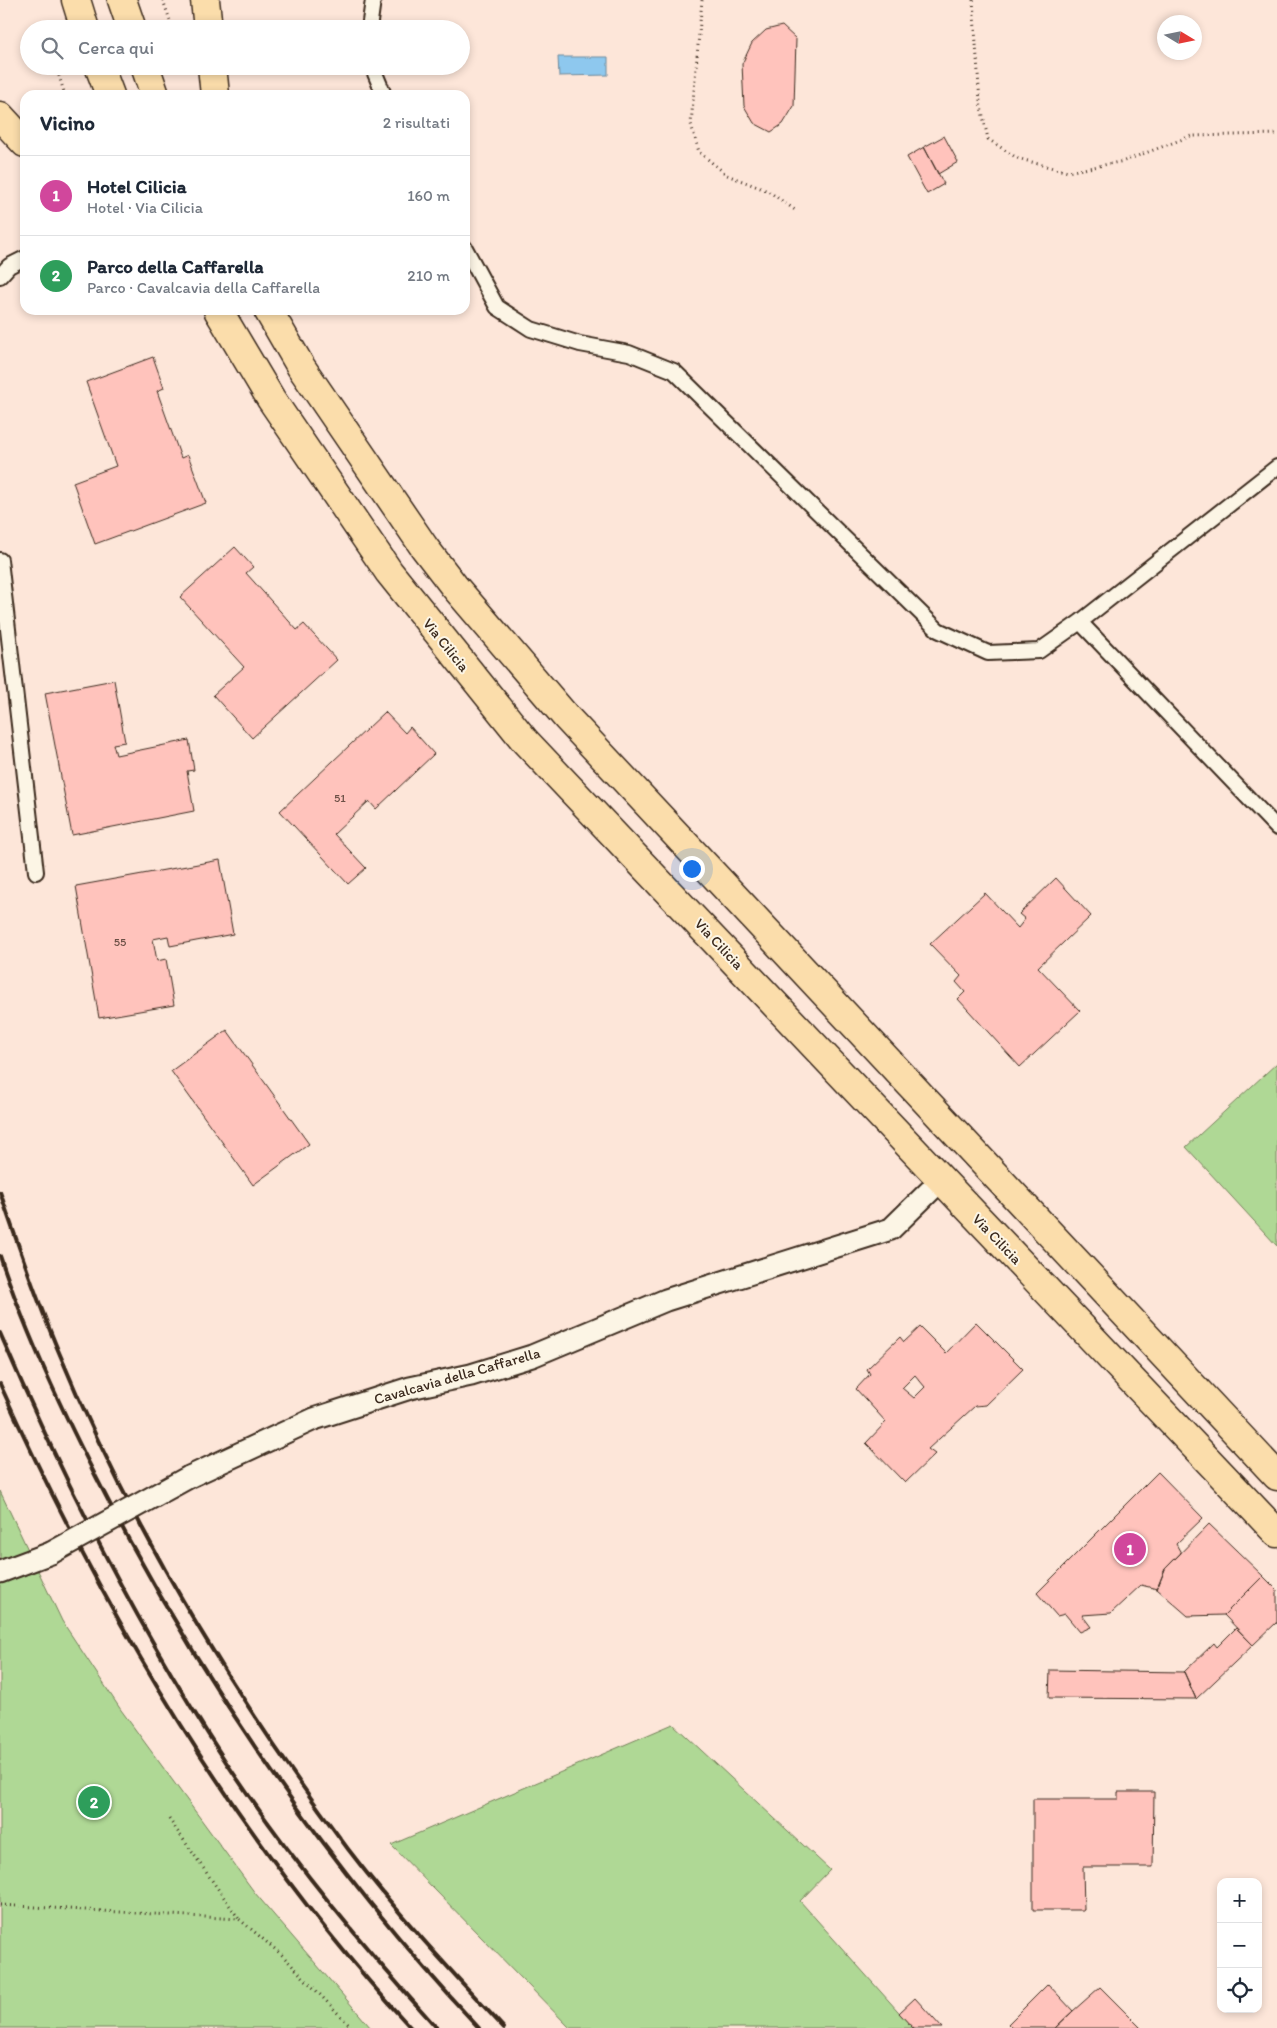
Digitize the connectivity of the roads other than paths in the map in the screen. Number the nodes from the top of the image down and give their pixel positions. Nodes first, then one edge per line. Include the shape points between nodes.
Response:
1 (76, 0) edge
2 (122, 0) edge
3 (205, 0) edge
4 (373, 0) edge
5 (82, 20) edge
6 (129, 20) edge
7 (207, 20) edge
8 (370, 20) edge
9 (102, 75) edge
10 (147, 75) edge
11 (213, 75) edge
12 (376, 75) edge
13 (108, 90) edge
14 (153, 90) edge
15 (214, 90) edge
16 (382, 90) edge
17 (0, 116) edge
18 (20, 138) edge
19 (470, 257) edge
20 (20, 260) edge
21 (0, 276) edge
22 (221, 315) edge
23 (271, 315) edge
24 (1277, 467) edge
25 (0, 560) edge
26 (1080, 622) junction
27 (1277, 828) edge
28 (36, 872) dead end
29 (941, 1180) junction
30 (1277, 1476) edge
31 (1277, 1532) edge
32 (0, 1572) edge

1 - 5 main road
2 - 6 main road
3 - 7 main road
4 - 8 lane
9 - 13 main road
10 - 14 main road
11 - 15 main road
12 - 16 lane
17 - 18 main road
19 - 26 lane via 497,307 531,329 580,344 629,353 674,371 938,630 988,653 1039,651
20 - 21 lane
22 - 29 main road, Via Cilicia via 271,399 389,572 525,742
23 - 30 main road via 301,367 424,547 567,718
24 - 26 lane
25 - 28 lane
26 - 27 lane
29 - 31 main road, Via Cilicia
29 - 32 street, Cavalcavia della Caffarella, bridge via 891,1229 666,1300 532,1356 471,1375 410,1388 314,1419 189,1478 51,1553

